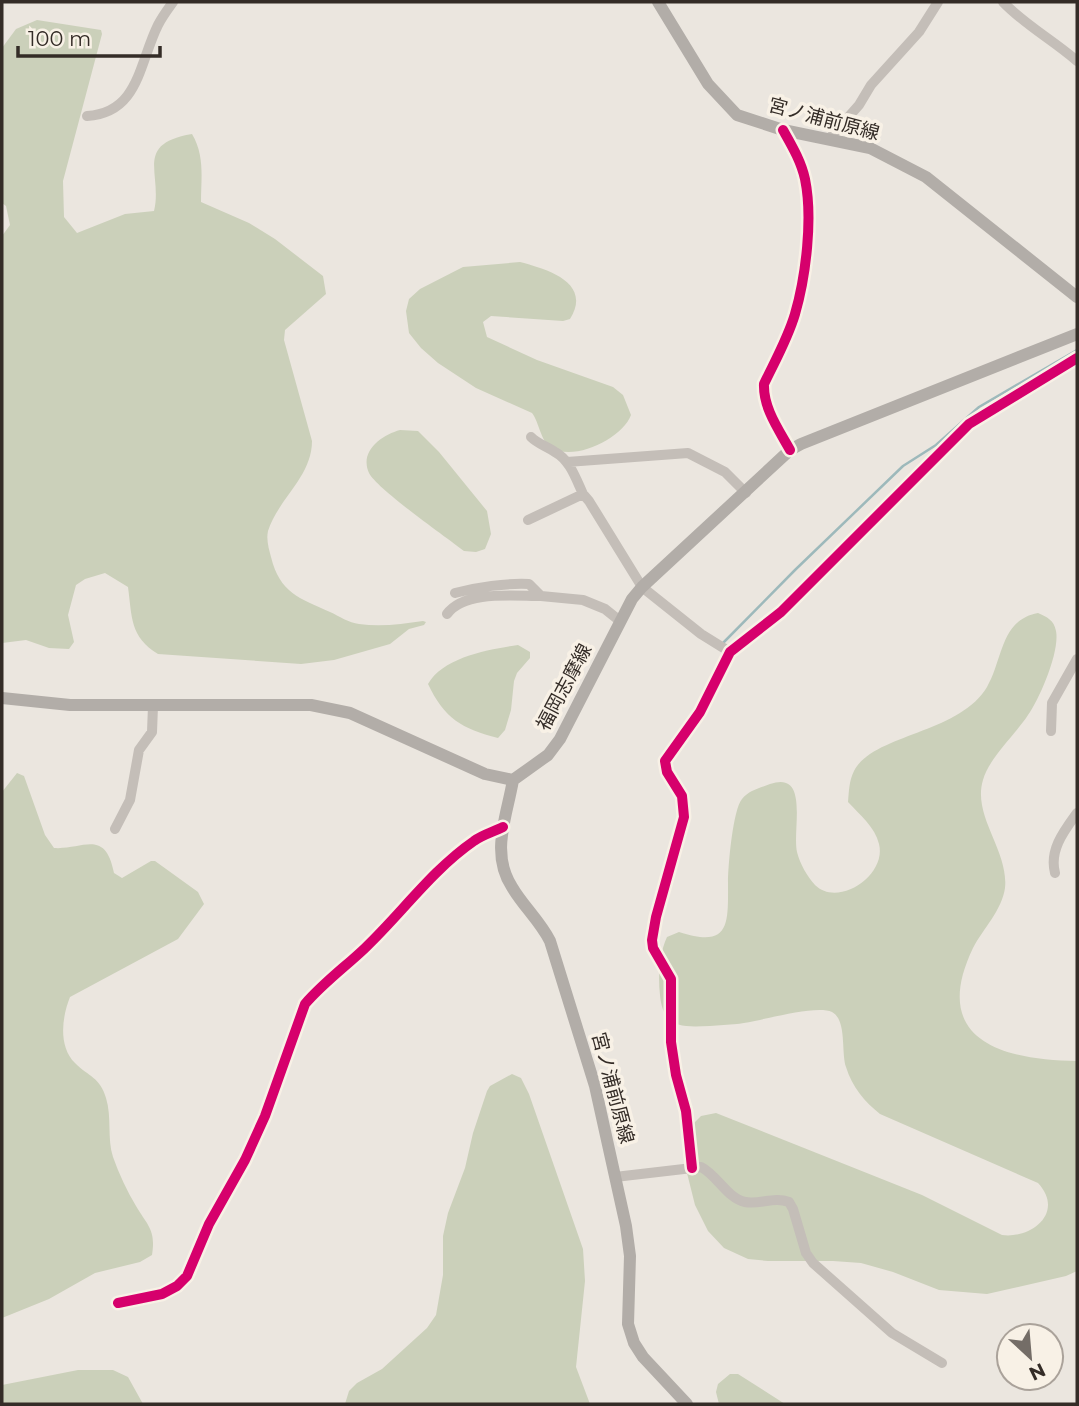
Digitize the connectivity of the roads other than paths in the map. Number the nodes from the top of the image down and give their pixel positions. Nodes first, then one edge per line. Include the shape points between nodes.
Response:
1 (173, 2) edge
2 (658, 2) edge
3 (939, 2) edge
4 (1003, 2) edge
5 (1077, 61) edge
6 (87, 116) dead end
7 (783, 130) junction
8 (829, 139) junction
9 (1077, 297) edge
10 (1077, 334) edge
11 (1077, 358) edge
12 (531, 437) dead end
13 (790, 450) junction
14 (567, 462) junction
15 (746, 492) junction
16 (583, 494) junction
17 (528, 520) dead end
18 (642, 587) junction
19 (455, 593) dead end
20 (541, 596) junction
21 (447, 614) dead end
22 (620, 621) junction
23 (730, 652) junction
24 (1077, 659) edge
25 (2, 698) edge
26 (153, 706) junction
27 (1051, 732) dead end
28 (513, 780) junction
29 (1077, 813) edge
30 (503, 827) junction
31 (116, 829) dead end
32 (1055, 873) dead end
33 (692, 1168) junction
34 (615, 1177) junction
35 (118, 1303) dead end
36 (942, 1363) dead end
37 (680, 1402) edge

1 - 6 street via 121,105 109,113
2 - 7 main road, 宮ノ浦前原線 via 708,84 737,115
3 - 8 street
4 - 5 street
7 - 8 main road, 宮ノ浦前原線
7 - 13 street via 805,180 808,227 794,314 764,392
8 - 9 main road, 宮ノ浦前原線 via 870,148 926,177
10 - 13 main road, 福岡志摩線
11 - 23 street via 969,424 780,612
12 - 14 street
13 - 15 main road, 福岡志摩線
14 - 15 street via 688,453 725,472
14 - 16 street
15 - 18 main road, 福岡志摩線
16 - 17 street
16 - 18 street
18 - 22 main road, 福岡志摩線
18 - 23 street
19 - 20 street via 481,586 529,584
20 - 21 street via 460,601
20 - 22 street via 583,600
22 - 28 main road, 福岡志摩線 via 560,739 548,755
23 - 33 street via 700,712 665,761 682,796 684,817 652,940 671,979 671,1042
24 - 27 street via 1052,703
25 - 26 main road
26 - 28 main road via 311,705 350,713 485,774
26 - 31 street via 152,732 139,750 130,800
28 - 30 main road, 宮ノ浦前原線
29 - 32 street via 1055,850
30 - 34 main road, 宮ノ浦前原線 via 503,868 550,941 595,1086
30 - 35 street via 463,850 305,1004 265,1116 187,1276 162,1294
33 - 34 street
33 - 36 street via 711,1172 746,1202 789,1202 813,1263 892,1333
34 - 37 main road, 宮ノ浦前原線 via 630,1256 628,1324 643,1357

